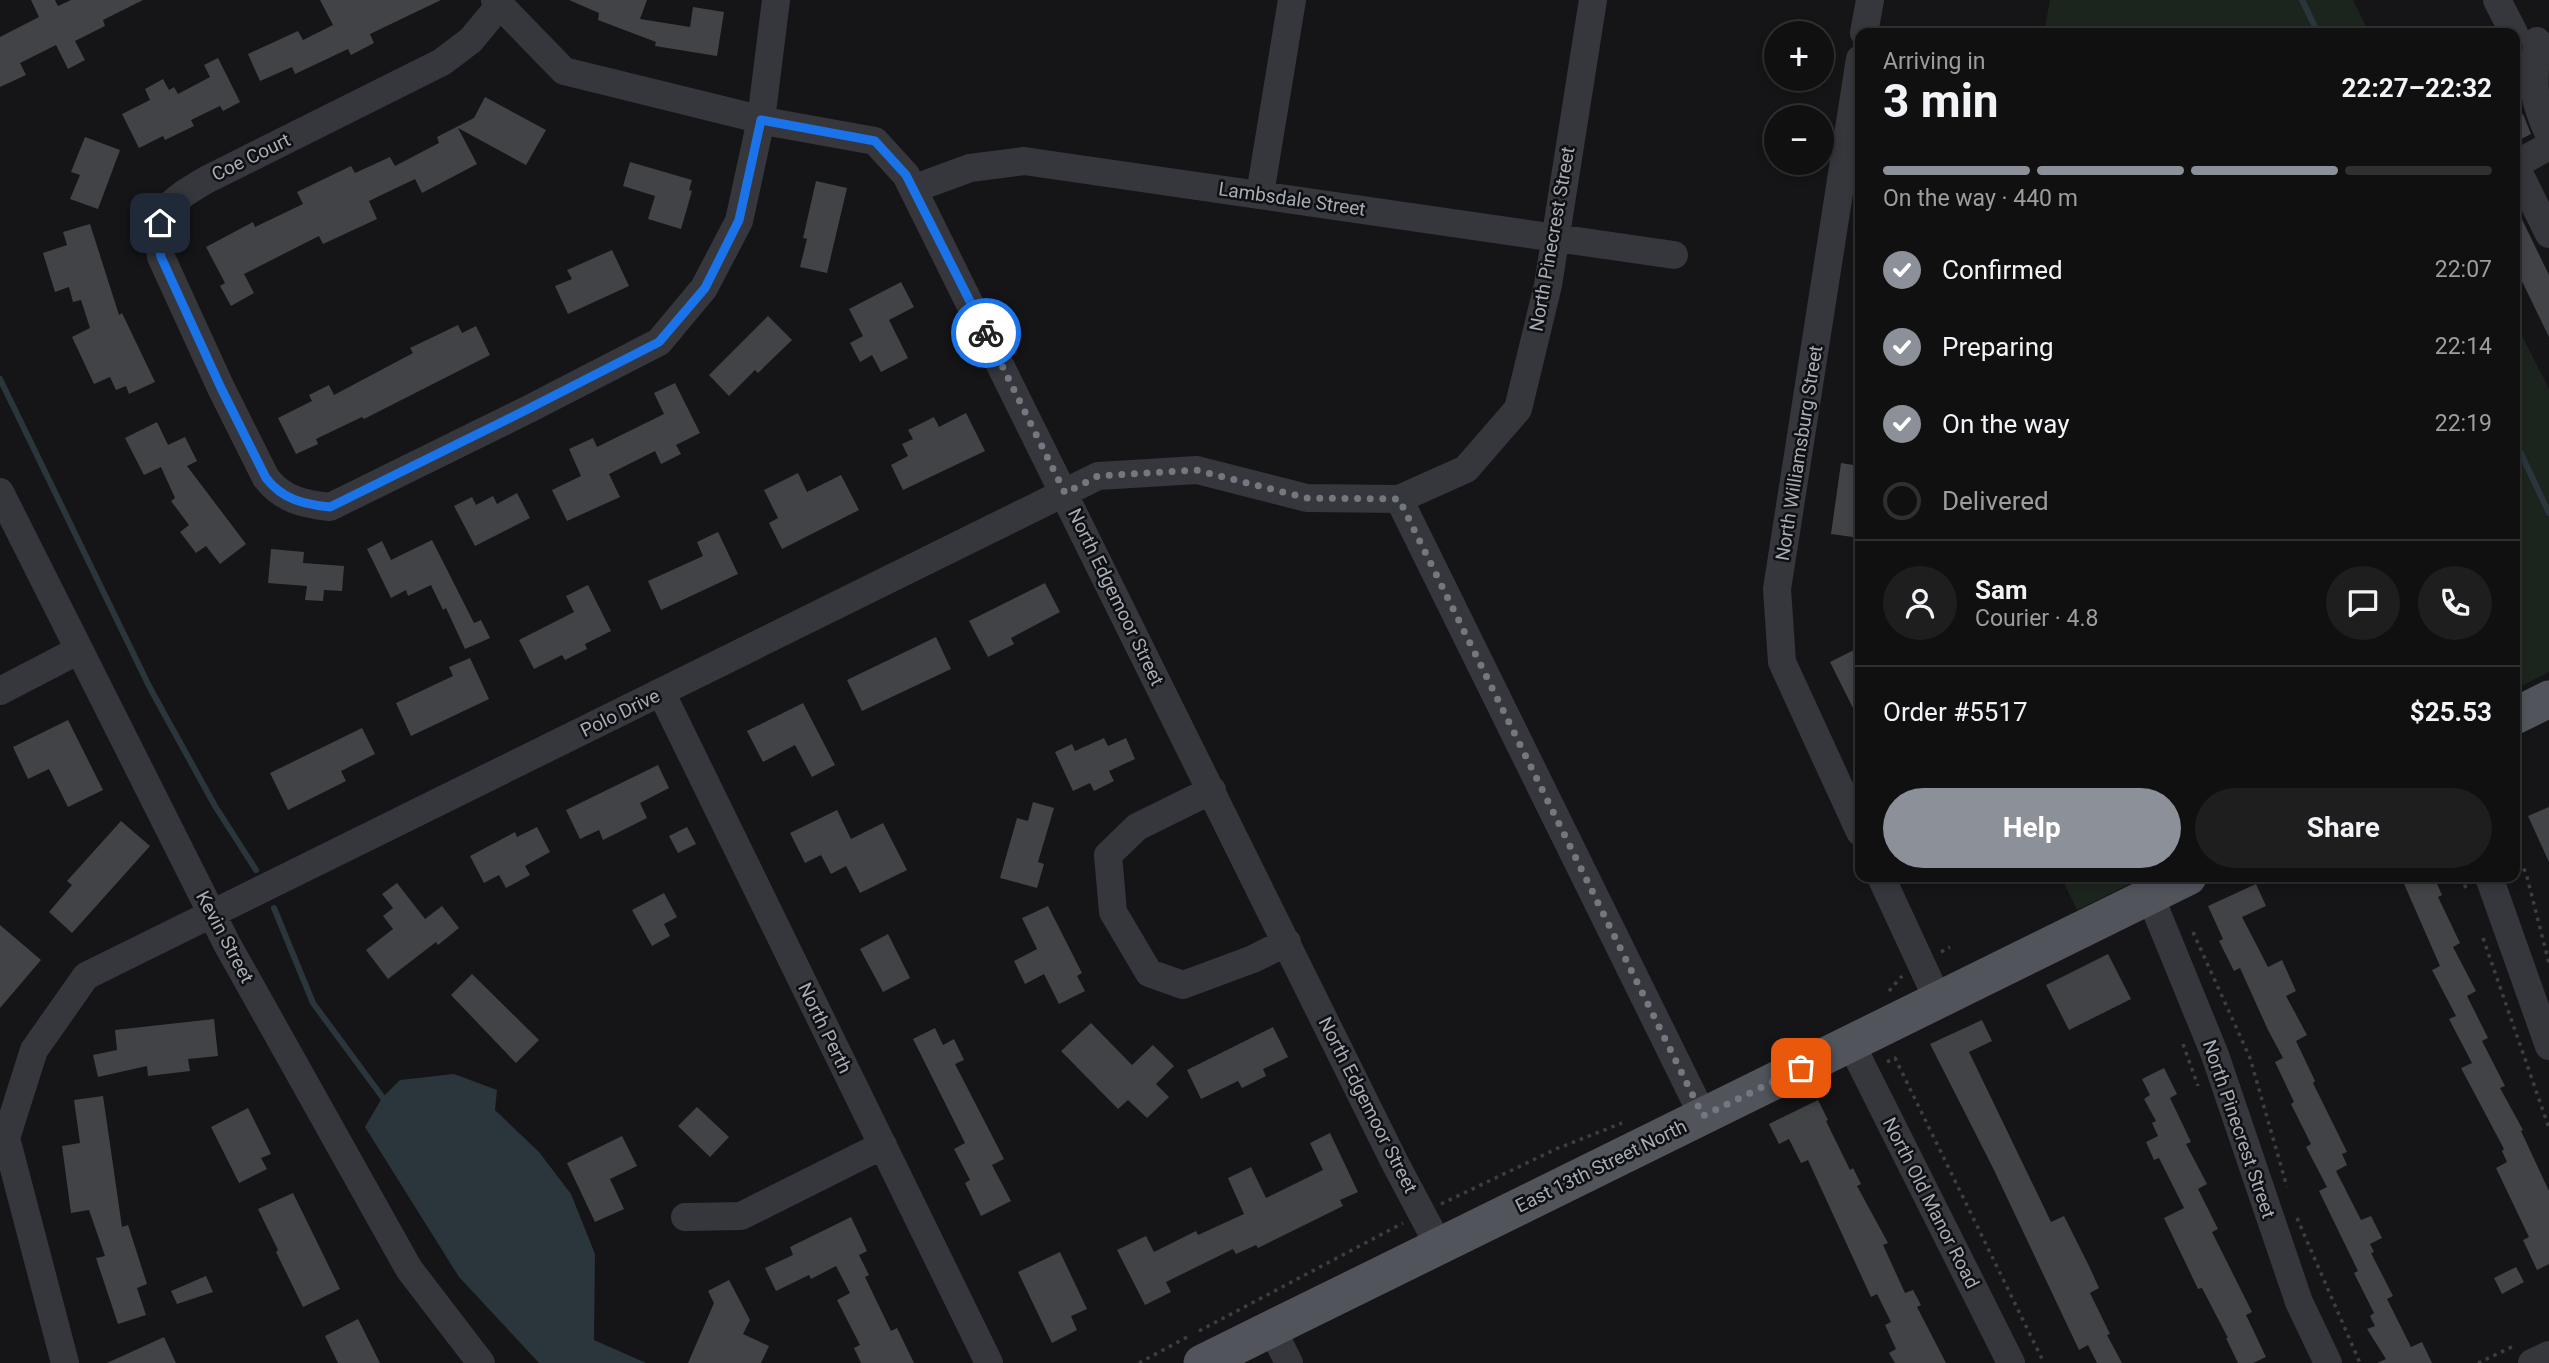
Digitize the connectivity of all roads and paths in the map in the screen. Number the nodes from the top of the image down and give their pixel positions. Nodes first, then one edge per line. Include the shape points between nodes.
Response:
1 (776, 0) edge
2 (1292, 0) edge
3 (1594, 0) edge
4 (1870, 0) edge
5 (2497, 0) edge
6 (497, 3) edge
7 (1865, 28) edge
8 (2528, 37) edge
9 (1855, 91) edge
10 (761, 120) junction
11 (2549, 134) edge
12 (2549, 146) edge
13 (2520, 166) edge
14 (2520, 175) edge
15 (913, 189) junction
16 (1260, 194) junction
17 (2549, 234) edge
18 (1555, 237) junction
19 (1674, 255) dead end
20 (0, 492) edge
21 (1065, 493) junction
22 (1399, 499) junction
23 (79, 650) junction
24 (0, 691) edge
25 (661, 692) junction
26 (2549, 699) edge
27 (2520, 714) edge
28 (1212, 790) junction
29 (1855, 821) edge
30 (2520, 863) edge
31 (1883, 882) edge
32 (2178, 882) edge
33 (2478, 883) edge
34 (2150, 896) junction
35 (212, 913) junction
36 (2483, 937) dead end
37 (1287, 942) junction
38 (1950, 947) dead end
39 (1921, 963) junction
40 (2549, 963) edge
41 (1886, 995) dead end
42 (1938, 1000) junction
43 (1851, 1044) junction
44 (2549, 1046) edge
45 (1703, 1116) junction
46 (1625, 1122) dead end
47 (2549, 1128) edge
48 (883, 1145) junction
49 (10, 1199) edge
50 (1422, 1214) junction
51 (685, 1217) dead end
52 (1439, 1246) junction
53 (1272, 1329) junction
54 (2549, 1355) edge
55 (65, 1363) edge
56 (481, 1363) edge
57 (989, 1363) edge
58 (1139, 1363) edge
59 (1202, 1363) edge
60 (1289, 1363) edge
61 (2011, 1363) edge
62 (2328, 1363) edge
63 (2532, 1363) edge

1 - 10 street, Coe Court
2 - 16 street
3 - 18 street, North Pinecrest Street
4 - 7 street
5 - 8 street
6 - 10 street, North Edgemoor Street via 564,71
6 - 10 street, Coe Court via 471,40 442,62 205,180 168,207 160,223 161,257 266,478 274,489 305,504 330,507 659,342 705,288 739,220
8 - 11 street via 2536,106
9 - 29 street, North Williamsburg Street via 1777,589 1782,662
10 - 15 street, North Edgemoor Street via 875,141
12 - 13 street
14 - 17 street
15 - 16 street, Lambsdale Street via 970,168 1024,161
15 - 21 street, North Edgemoor Street
16 - 18 street, Lambsdale Street
18 - 19 street, Lambsdale Street
18 - 22 street, North Pinecrest Street via 1518,410 1466,469
20 - 23 street, Kevin Street
21 - 22 street, Polo Drive via 1098,476 1196,470 1307,498
21 - 25 street, Polo Drive
21 - 28 street, North Edgemoor Street
22 - 45 street
23 - 24 street
23 - 35 street, Kevin Street
25 - 35 street, Polo Drive
25 - 48 street, North Perth
26 - 27 main road
28 - 37 street, North Edgemoor Street
28 - 37 street via 1137,827 1108,855 1113,912 1149,973 1183,985
30 - 40 path
31 - 39 street
32 - 34 main road, East 13th Street North
33 - 44 street
34 - 42 main road, East 13th Street North
34 - 62 street, North Pinecrest Street via 2215,1055 2299,1302
35 - 49 street, Polo Drive via 86,976 34,1049 6,1138
35 - 56 street, Kevin Street via 409,1269
36 - 47 path
37 - 50 street, North Edgemoor Street
38 - 39 path
39 - 41 path
39 - 42 street
42 - 43 main road, East 13th Street North
43 - 45 main road, East 13th Street North
43 - 61 street, North Old Manor Road
45 - 52 main road, East 13th Street North
46 - 50 path via 1556,1149
48 - 51 street via 741,1216
48 - 57 street, North Perth
49 - 55 street, Polo Drive
50 - 52 street, North Edgemoor Street
50 - 58 path
52 - 53 main road, East 13th Street North
53 - 59 main road, East 13th Street North
53 - 60 street
54 - 63 street

